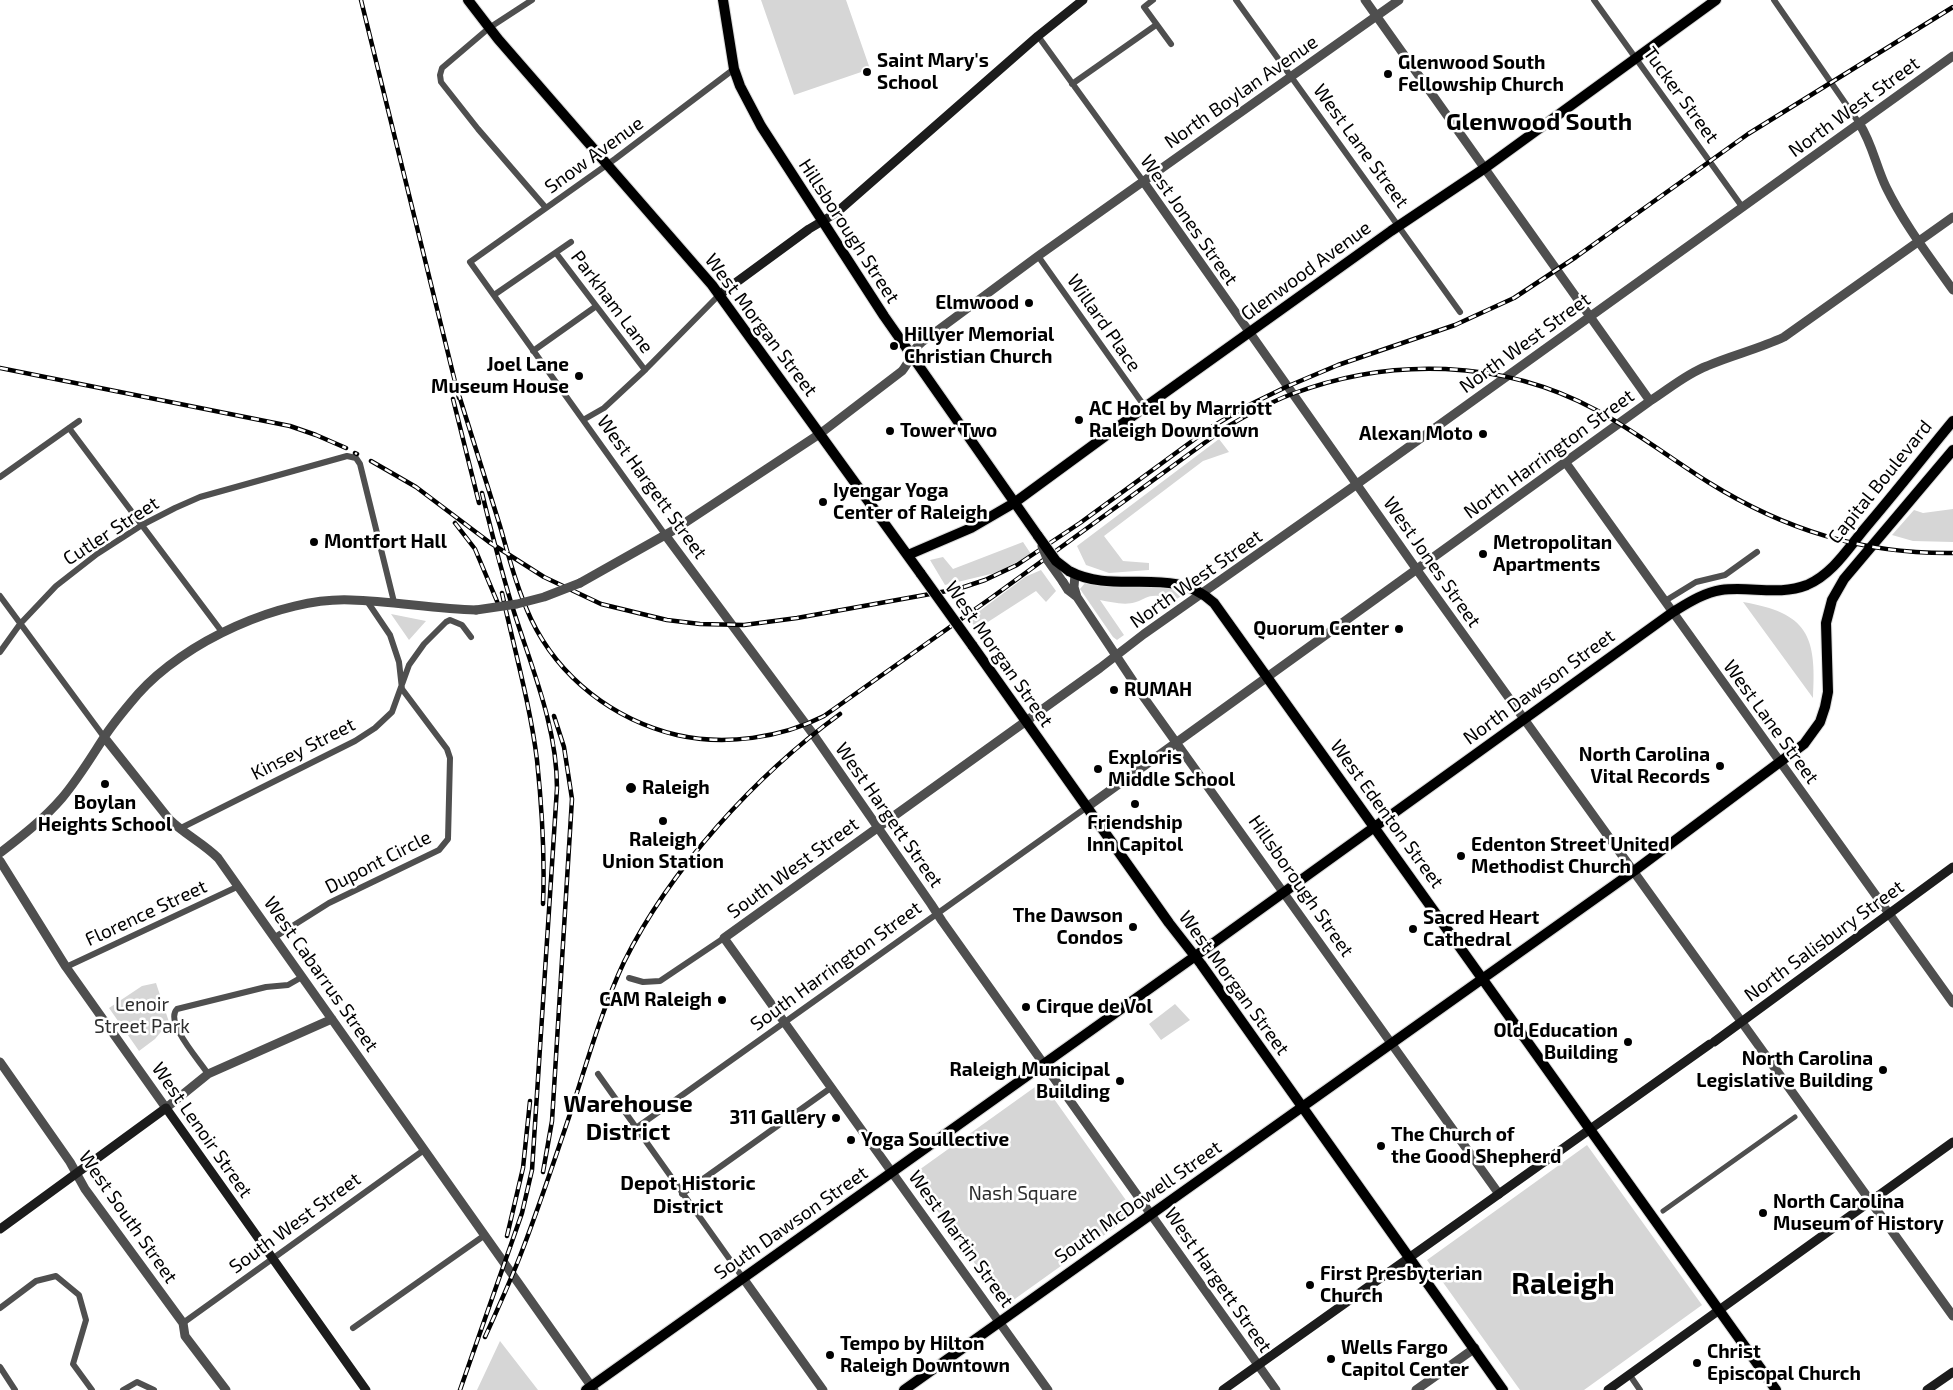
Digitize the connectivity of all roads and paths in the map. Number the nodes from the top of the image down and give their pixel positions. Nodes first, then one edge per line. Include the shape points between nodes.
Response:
1 (468, 0) edge
2 (532, 0) edge
3 (723, 0) edge
4 (1083, 0) edge
5 (1153, 0) edge
6 (1236, 0) edge
7 (1365, 0) edge
8 (1399, 0) edge
9 (1594, 0) edge
10 (1716, 0) edge
11 (1774, 0) edge
12 (1377, 16) junction
13 (1156, 25) junction
14 (489, 28) junction
15 (1038, 36) junction
16 (1171, 44) dead end
17 (1953, 56) edge
18 (1636, 58) junction
19 (734, 69) junction
20 (1291, 76) junction
21 (1072, 84) junction
22 (1860, 123) junction
23 (608, 165) junction
24 (1484, 168) junction
25 (1143, 181) junction
26 (546, 208) junction
27 (1743, 208) junction
28 (1953, 217) edge
29 (822, 222) junction
30 (1398, 227) junction
31 (1918, 241) junction
32 (571, 242) dead end
33 (556, 253) junction
34 (1038, 256) junction
35 (470, 262) joint
36 (1953, 290) edge
37 (494, 295) junction
38 (719, 295) junction
39 (595, 307) junction
40 (1460, 312) dead end
41 (1590, 316) junction
42 (1249, 334) junction
43 (534, 351) junction
44 (912, 356) junction
45 (645, 370) junction
46 (1650, 401) junction
47 (1145, 407) junction
48 (583, 420) junction
49 (79, 421) dead end
50 (1953, 421) edge
51 (69, 428) junction
52 (821, 433) junction
53 (1953, 450) edge
54 (1953, 460) edge
55 (1566, 463) junction
56 (0, 478) edge
57 (1357, 484) junction
58 (1920, 489) junction
59 (1014, 503) junction
60 (142, 525) junction
61 (666, 536) junction
62 (1038, 536) junction
63 (1757, 552) dead end
64 (908, 555) junction
65 (1834, 565) joint
66 (1417, 570) junction
67 (1075, 574) junction
68 (1201, 595) junction
69 (0, 596) edge
70 (1077, 597) junction
71 (367, 601) junction
72 (1665, 601) junction
73 (394, 602) junction
74 (1673, 612) junction
75 (20, 624) junction
76 (222, 632) junction
77 (471, 637) dead end
78 (0, 652) edge
79 (1116, 656) junction
80 (1268, 677) junction
81 (402, 689) junction
82 (1524, 718) junction
83 (1026, 722) junction
84 (104, 737) junction
85 (1177, 742) junction
86 (1781, 763) junction
87 (1087, 807) junction
88 (1375, 826) junction
89 (877, 828) junction
90 (179, 829) junction
91 (0, 853) edge
92 (0, 861) edge
93 (1953, 867) edge
94 (1634, 871) junction
95 (239, 886) junction
96 (1284, 892) junction
97 (1888, 913) junction
98 (937, 914) junction
99 (275, 937) junction
100 (724, 938) junction
101 (1194, 957) junction
102 (66, 967) junction
103 (302, 977) junction
104 (629, 978) dead end
105 (1483, 978) junction
106 (1952, 1001) edge
107 (332, 1019) junction
108 (1742, 1021) junction
109 (785, 1022) junction
110 (1392, 1043) junction
111 (0, 1062) edge
112 (1044, 1064) junction
113 (208, 1074) junction
114 (598, 1074) dead end
115 (832, 1087) junction
116 (1302, 1107) junction
117 (166, 1108) junction
118 (1795, 1117) dead end
119 (636, 1128) junction
120 (1591, 1129) junction
121 (1953, 1142) edge
122 (424, 1150) junction
123 (892, 1172) junction
124 (77, 1175) junction
125 (682, 1194) junction
126 (1499, 1194) junction
127 (1870, 1202) junction
128 (1664, 1211) dead end
129 (1151, 1214) junction
130 (0, 1229) edge
131 (485, 1235) junction
132 (1410, 1257) junction
133 (274, 1259) junction
134 (743, 1278) junction
135 (0, 1308) edge
136 (1719, 1309) junction
137 (1953, 1316) edge
138 (183, 1322) junction
139 (1000, 1322) junction
140 (353, 1328) dead end
141 (1475, 1348) junction
142 (1258, 1365) junction
143 (0, 1367) edge
144 (1953, 1372) edge
145 (1629, 1374) junction
146 (590, 1389) edge
147 (16, 1390) edge
148 (92, 1390) edge
149 (123, 1390) edge
150 (154, 1390) edge
151 (226, 1390) edge
152 (366, 1390) edge
153 (823, 1390) edge
154 (904, 1390) edge
155 (1048, 1390) edge
156 (1223, 1390) edge
157 (1276, 1390) edge
158 (1416, 1390) edge
159 (1504, 1390) edge
160 (1608, 1390) edge
161 (1640, 1390) edge
162 (1776, 1390) edge
163 (1927, 1390) edge

1 - 14 main road, West Morgan Street
2 - 14 street
3 - 19 main road, Hillsborough Street
4 - 15 main road
5 - 13 street via 1144,7
6 - 20 street, West Lane Street
7 - 12 street
8 - 12 street, North Boylan Avenue
9 - 18 street, Tucker Street
10 - 18 main road, Glenwood Avenue
11 - 22 street
12 - 20 street, North Boylan Avenue
12 - 24 street
13 - 16 street
13 - 21 street
14 - 23 main road, West Morgan Street
14 - 26 street via 442,68 441,82
15 - 21 street, West Jones Street
15 - 29 main road
17 - 22 street, North West Street
18 - 24 main road, Glenwood Avenue
18 - 27 street, Tucker Street
19 - 23 street, Snow Avenue
19 - 29 main road, Hillsborough Street via 761,126
20 - 25 street, North Boylan Avenue
20 - 30 street, West Lane Street
21 - 25 street, West Jones Street
22 - 27 street, North West Street
22 - 31 street via 1886,187
23 - 26 street, Snow Avenue
23 - 38 main road, West Morgan Street
24 - 30 main road, Glenwood Avenue
24 - 41 street
25 - 34 street, North Boylan Avenue
25 - 42 street, West Jones Street
26 - 35 street, Snow Avenue
27 - 41 street, North West Street
28 - 31 street, North Harrington Street
29 - 38 main road
29 - 44 main road, Hillsborough Street
30 - 40 street, West Lane Street
30 - 42 main road, Glenwood Avenue
31 - 36 street
31 - 46 street, North Harrington Street via 1784,337 1700,369
32 - 33 street
33 - 37 street
33 - 39 street, Parkham Lane
34 - 44 street, North Boylan Avenue via 918,344
34 - 47 street, Willard Place
35 - 37 street, West Hargett Street
37 - 43 street, West Hargett Street
38 - 45 street
38 - 52 main road, West Morgan Street
39 - 43 street
39 - 45 street, Parkham Lane
41 - 46 street
41 - 57 street, North West Street
42 - 47 main road, Glenwood Avenue
42 - 57 street, West Jones Street
43 - 48 street, West Hargett Street
44 - 52 street, North Boylan Avenue via 902,371
44 - 59 main road, Hillsborough Street
45 - 48 street via 604,408
46 - 55 street, North Harrington Street
47 - 59 main road, Glenwood Avenue
48 - 61 street, West Hargett Street
49 - 51 street
50 - 65 main road, Capital Boulevard
51 - 56 street
51 - 60 street
52 - 61 street, North Boylan Avenue
52 - 64 main road, West Morgan Street
53 - 58 main road, Capital Boulevard
54 - 58 main road
55 - 66 street, North Harrington Street
55 - 72 street, West Lane Street
57 - 66 street, West Jones Street
57 - 68 street, North West Street
58 - 86 main road, Capital Boulevard via 1844,579 1832,600 1826,623 1828,692 1820,722 1804,744
59 - 62 main road, Hillsborough Street
59 - 64 main road, Glenwood Avenue via 971,528
60 - 73 street, Cutler Street via 200,497 354,456 362,474
60 - 75 street, Cutler Street via 56,586
60 - 76 street
61 - 73 street, North Boylan Avenue, bridge via 580,582 517,604 476,610 428,608
61 - 89 street, West Hargett Street
62 - 67 main road, Hillsborough Street, bridge via 1056,561
62 - 70 street, Hillsborough Street, bridge via 1048,561 1068,590
63 - 72 street via 1725,575 1696,582
64 - 83 main road, West Morgan Street, bridge
65 - 74 main road, North Dawson Street via 1822,577 1800,587 1776,592 1720,590 1703,594
66 - 80 street, North Harrington Street
66 - 82 street, West Jones Street
67 - 68 main road, West Edenton Street via 1106,582 1167,582
67 - 70 street, Hillsborough Street
68 - 79 street, North West Street
68 - 80 main road, West Edenton Street via 1220,610
69 - 75 street, West Cabarrus Street
70 - 79 street, Hillsborough Street
71 - 73 street, North Boylan Avenue
71 - 76 street, North Boylan Avenue via 327,601 290,608 262,615
71 - 81 street, Dupont Circle via 390,635
72 - 74 street, West Lane Street
74 - 82 main road, North Dawson Street
74 - 86 street, West Lane Street
75 - 78 street, Cutler Street
75 - 84 street, West Cabarrus Street
76 - 84 street, North Boylan Avenue via 153,680
77 - 81 street, Kinsey Street via 456,621 446,622 409,665
79 - 83 street, South West Street
79 - 85 street, Hillsborough Street
80 - 85 street, North Harrington Street
80 - 88 main road, West Edenton Street
81 - 90 street, Kinsey Street via 392,712 359,739
81 - 99 street, Dupont Circle via 447,749 450,758 448,840 439,850 329,903
82 - 88 main road, North Dawson Street
82 - 94 street, West Jones Street
83 - 87 main road, West Morgan Street
83 - 89 street, South West Street
84 - 90 street, West Cabarrus Street
84 - 91 street, North Boylan Avenue via 62,798 30,830
85 - 87 street, South Harrington Street
85 - 96 street, Hillsborough Street
86 - 94 main road, Capital Boulevard
86 - 97 street, West Lane Street
87 - 98 street, South Harrington Street
87 - 101 main road, West Morgan Street
88 - 96 main road, North Dawson Street
88 - 105 main road, West Edenton Street
89 - 98 street, West Hargett Street
89 - 100 street, South West Street
90 - 95 street, West Cabarrus Street via 207,847
92 - 102 street, West Lenoir Street
93 - 97 main road, North Salisbury Street
94 - 105 main road, South McDowell Street
94 - 108 street, West Jones Street
95 - 99 street, West Cabarrus Street
95 - 102 street, Florence Street
96 - 101 main road, South Dawson Street
96 - 110 street, Hillsborough Street
97 - 106 street, West Lane Street
97 - 108 main road, North Salisbury Street
98 - 109 street, South Harrington Street
98 - 112 street, West Hargett Street
99 - 103 street, West Cabarrus Street
100 - 104 street, South West Street via 660,981 643,982
100 - 109 street, West Martin Street
101 - 112 main road, South Dawson Street
101 - 116 main road, West Morgan Street
102 - 117 street, West Lenoir Street
103 - 107 street, West Cabarrus Street
103 - 113 street via 288,985 266,987 177,1009 174,1018 177,1029
105 - 110 main road, South McDowell Street
105 - 120 main road, West Edenton Street
107 - 113 street
107 - 122 street, West Cabarrus Street
108 - 120 main road, North Salisbury Street
108 - 127 street, West Jones Street
109 - 115 street, West Martin Street
109 - 119 street, South Harrington Street
110 - 116 main road, South McDowell Street
110 - 126 street, Hillsborough Street
111 - 124 street, West South Street
112 - 123 main road, South Dawson Street
112 - 129 street, West Hargett Street
113 - 117 street
114 - 119 street
115 - 123 street, West Martin Street
115 - 125 street
116 - 129 main road, South McDowell Street
116 - 132 main road, West Morgan Street
117 - 124 main road
117 - 133 main road, West Lenoir Street
118 - 128 street
119 - 125 street
120 - 126 main road, North Salisbury Street
120 - 136 main road, West Edenton Street
121 - 127 main road
122 - 131 street, West Cabarrus Street
122 - 133 street, South West Street
123 - 134 main road, South Dawson Street
123 - 139 street, West Martin Street
124 - 130 main road
124 - 138 street, West South Street
125 - 134 street
126 - 132 main road, North Salisbury Street
127 - 136 main road
127 - 137 street, West Jones Street
129 - 139 main road, South McDowell Street
129 - 142 street, West Hargett Street
131 - 140 street
131 - 146 street, West Cabarrus Street
132 - 141 main road, West Morgan Street
132 - 142 main road, North Salisbury Street
133 - 138 street, South West Street
133 - 152 main road, West Lenoir Street
134 - 146 main road, South Dawson Street
134 - 153 street
135 - 148 street via 36,1281 56,1276 79,1295 86,1320 74,1364
136 - 145 main road
136 - 162 main road, West Edenton Street
138 - 151 street, West South Street via 185,1336
139 - 154 main road, South McDowell Street
139 - 155 street, West Martin Street
141 - 158 street
141 - 159 main road, West Morgan Street
142 - 156 main road, North Salisbury Street
142 - 157 street, West Hargett Street
143 - 147 street
144 - 163 main road
145 - 160 main road
145 - 161 street
149 - 150 street via 137,1382

